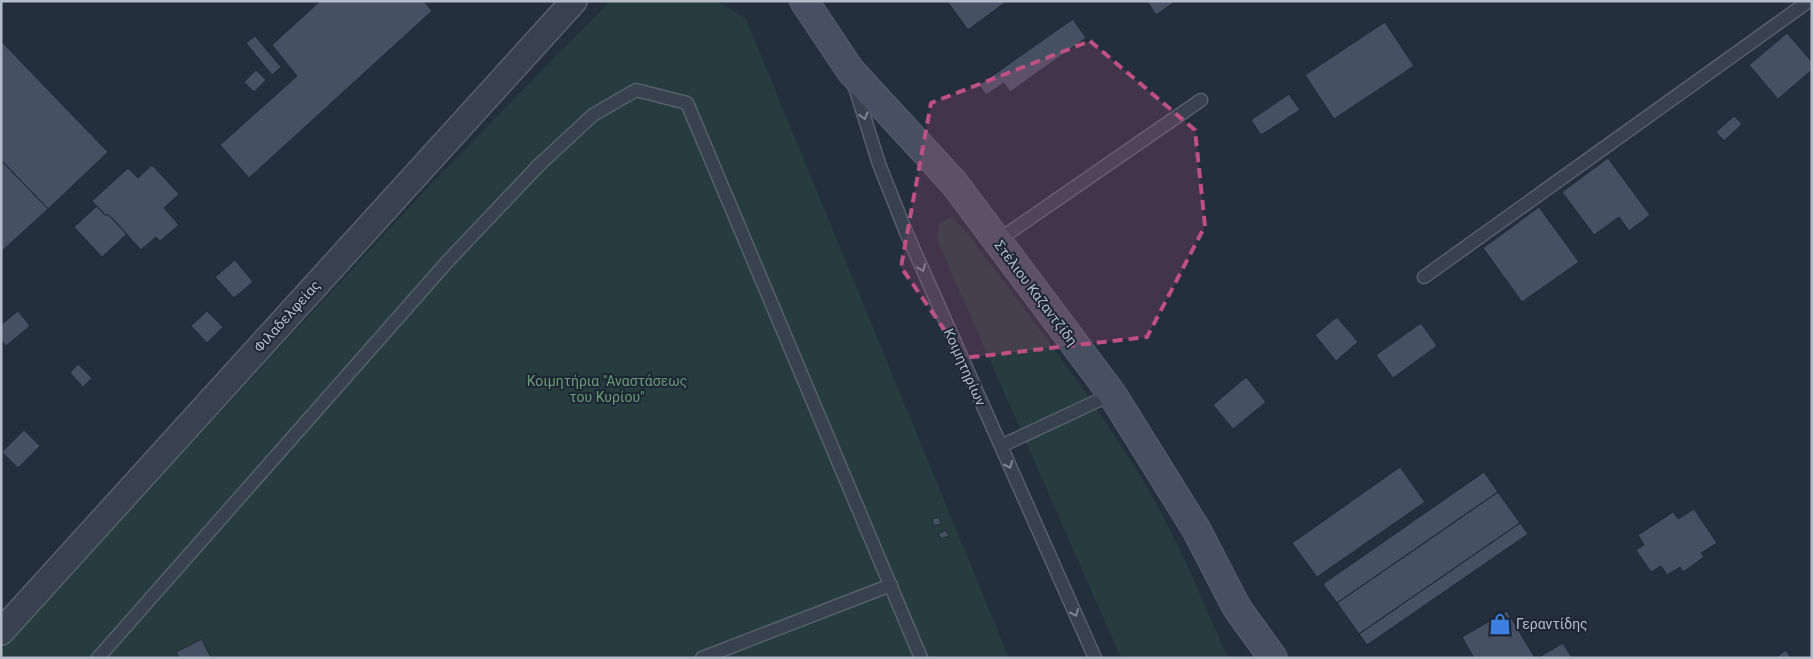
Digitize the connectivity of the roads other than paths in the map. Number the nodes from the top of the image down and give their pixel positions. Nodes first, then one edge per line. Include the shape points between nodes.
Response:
1 (574, 1) edge
2 (804, 1) edge
3 (1809, 1) edge
4 (850, 70) junction
5 (1201, 100) dead end
6 (998, 241) junction
7 (1424, 277) dead end
8 (1112, 394) junction
9 (1001, 446) junction
10 (891, 585) junction
11 (1237, 608) junction
12 (1, 632) edge
13 (105, 655) edge
14 (702, 658) edge
15 (921, 658) edge
16 (1095, 658) edge
17 (1252, 658) edge
18 (1273, 658) edge

1 - 12 street, Φιλαδελφείας
2 - 4 main road, Στέλιου Καζαντζίδη
3 - 7 lane
4 - 6 main road, Στέλιου Καζαντζίδη via 954,183
4 -> 9 lane, Κοιμητηρίων via 879,164 906,232
5 - 6 lane
6 - 8 main road, Στέλιου Καζαντζίδη
8 - 9 lane
8 - 11 main road, Στέλιου Καζαντζίδη via 1196,529
9 -> 16 lane, Κοιμητηρίων
10 - 13 lane via 687,103 636,90 593,115 539,165 448,261
10 - 14 lane
10 - 15 lane
11 - 17 main road, Στέλιου Καζαντζίδη
11 - 18 main road, Στέλιου Καζαντζίδη

